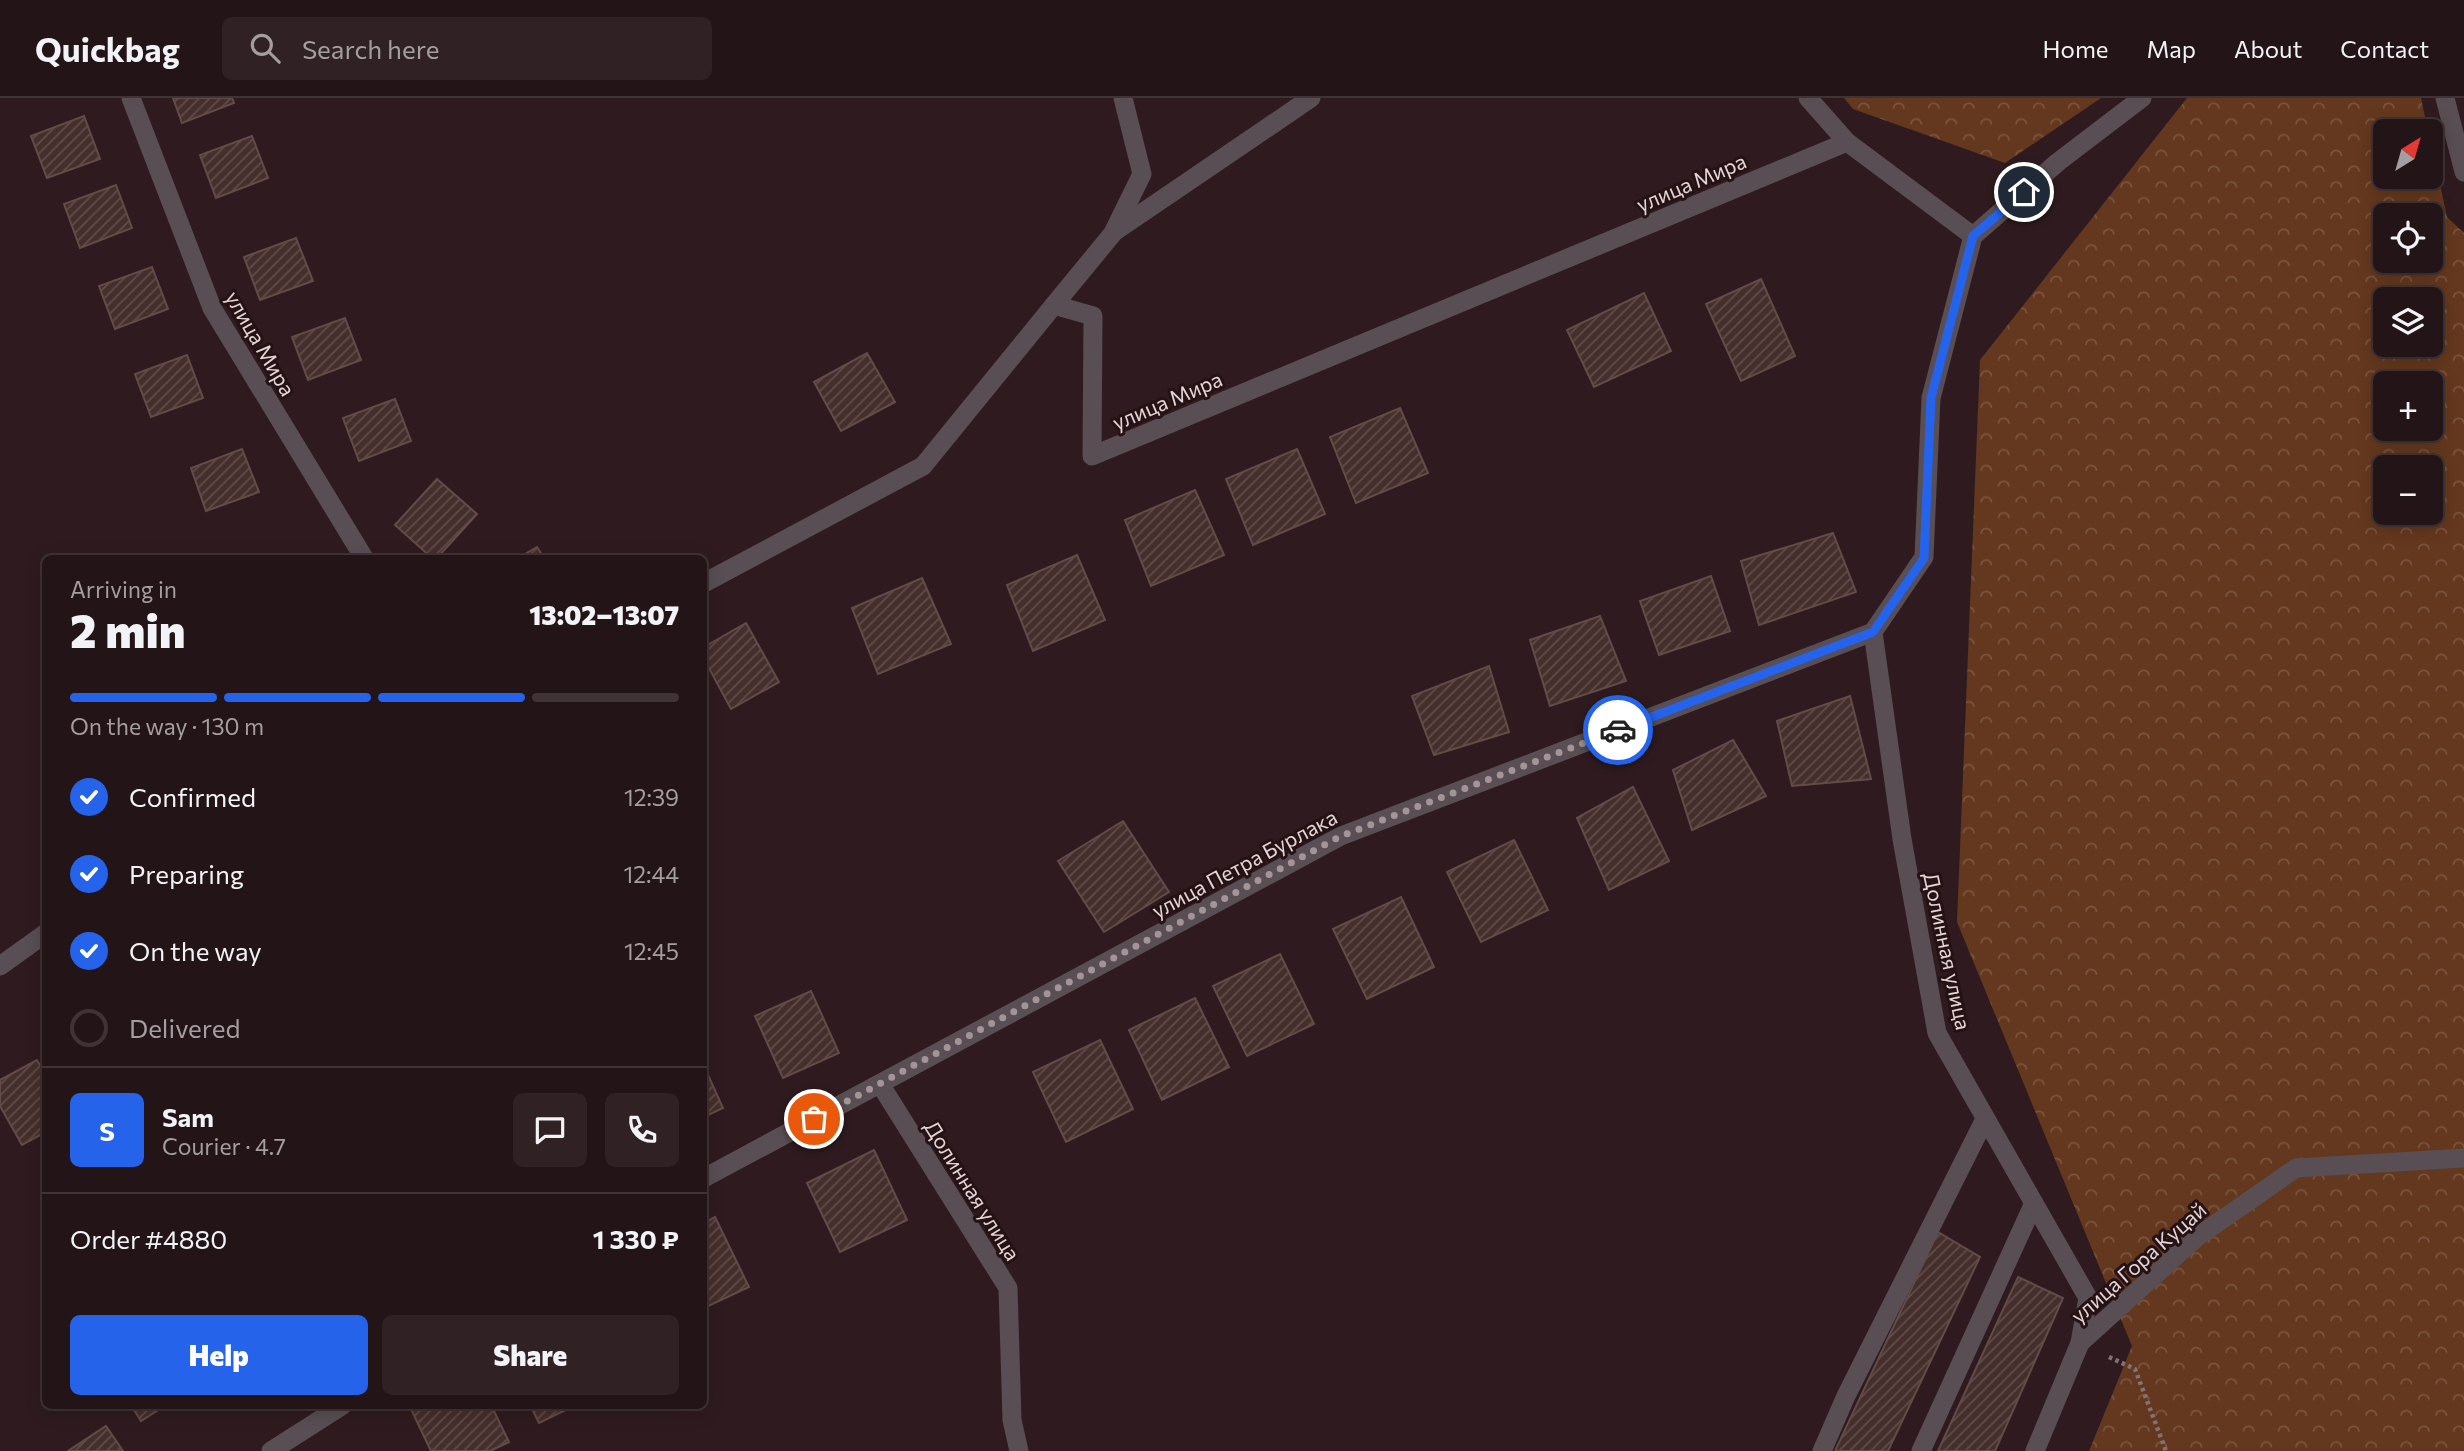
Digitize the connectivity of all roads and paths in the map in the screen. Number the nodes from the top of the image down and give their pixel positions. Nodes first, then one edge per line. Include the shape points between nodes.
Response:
1 (131, 98) edge
2 (1122, 98) edge
3 (1311, 98) edge
4 (1808, 98) edge
5 (2142, 98) edge
6 (2445, 98) edge
7 (1847, 142) junction
8 (2464, 172) edge
9 (1114, 232) junction
10 (1973, 236) junction
11 (1054, 305) junction
12 (362, 555) edge
13 (707, 581) edge
14 (1873, 632) junction
15 (42, 936) edge
16 (0, 966) edge
17 (880, 1084) junction
18 (1986, 1119) junction
19 (2464, 1158) edge
20 (707, 1176) edge
21 (2034, 1203) junction
22 (2080, 1343) junction
23 (337, 1409) edge
24 (271, 1451) edge
25 (1019, 1451) edge
26 (1822, 1451) edge
27 (1922, 1451) edge
28 (2035, 1451) edge
29 (2166, 1451) edge

1 - 12 street, улица Мира via 212,308
2 - 9 street via 1142,174
3 - 9 street
4 - 7 street
5 - 10 street via 2058,162
6 - 8 street
7 - 10 street
7 - 11 street, улица Мира via 1092,456 1093,316
9 - 11 street
10 - 14 street via 1931,398 1924,558
11 - 13 street via 923,466
14 - 17 street, улица Петра Бурлака via 1341,836
14 - 18 street, Долинная улица via 1902,839 1937,1033
15 - 16 street
17 - 20 street, улица Петра Бурлака
17 - 25 street, Долинная улица via 1008,1288 1012,1420
18 - 21 street, Долинная улица
18 - 26 street
19 - 22 street, улица Гора Куцай via 2296,1168 2197,1237
21 - 22 street, Долинная улица via 2088,1298
21 - 27 street
22 - 28 street, Долинная улица
22 - 29 path via 2135,1369
23 - 24 street

